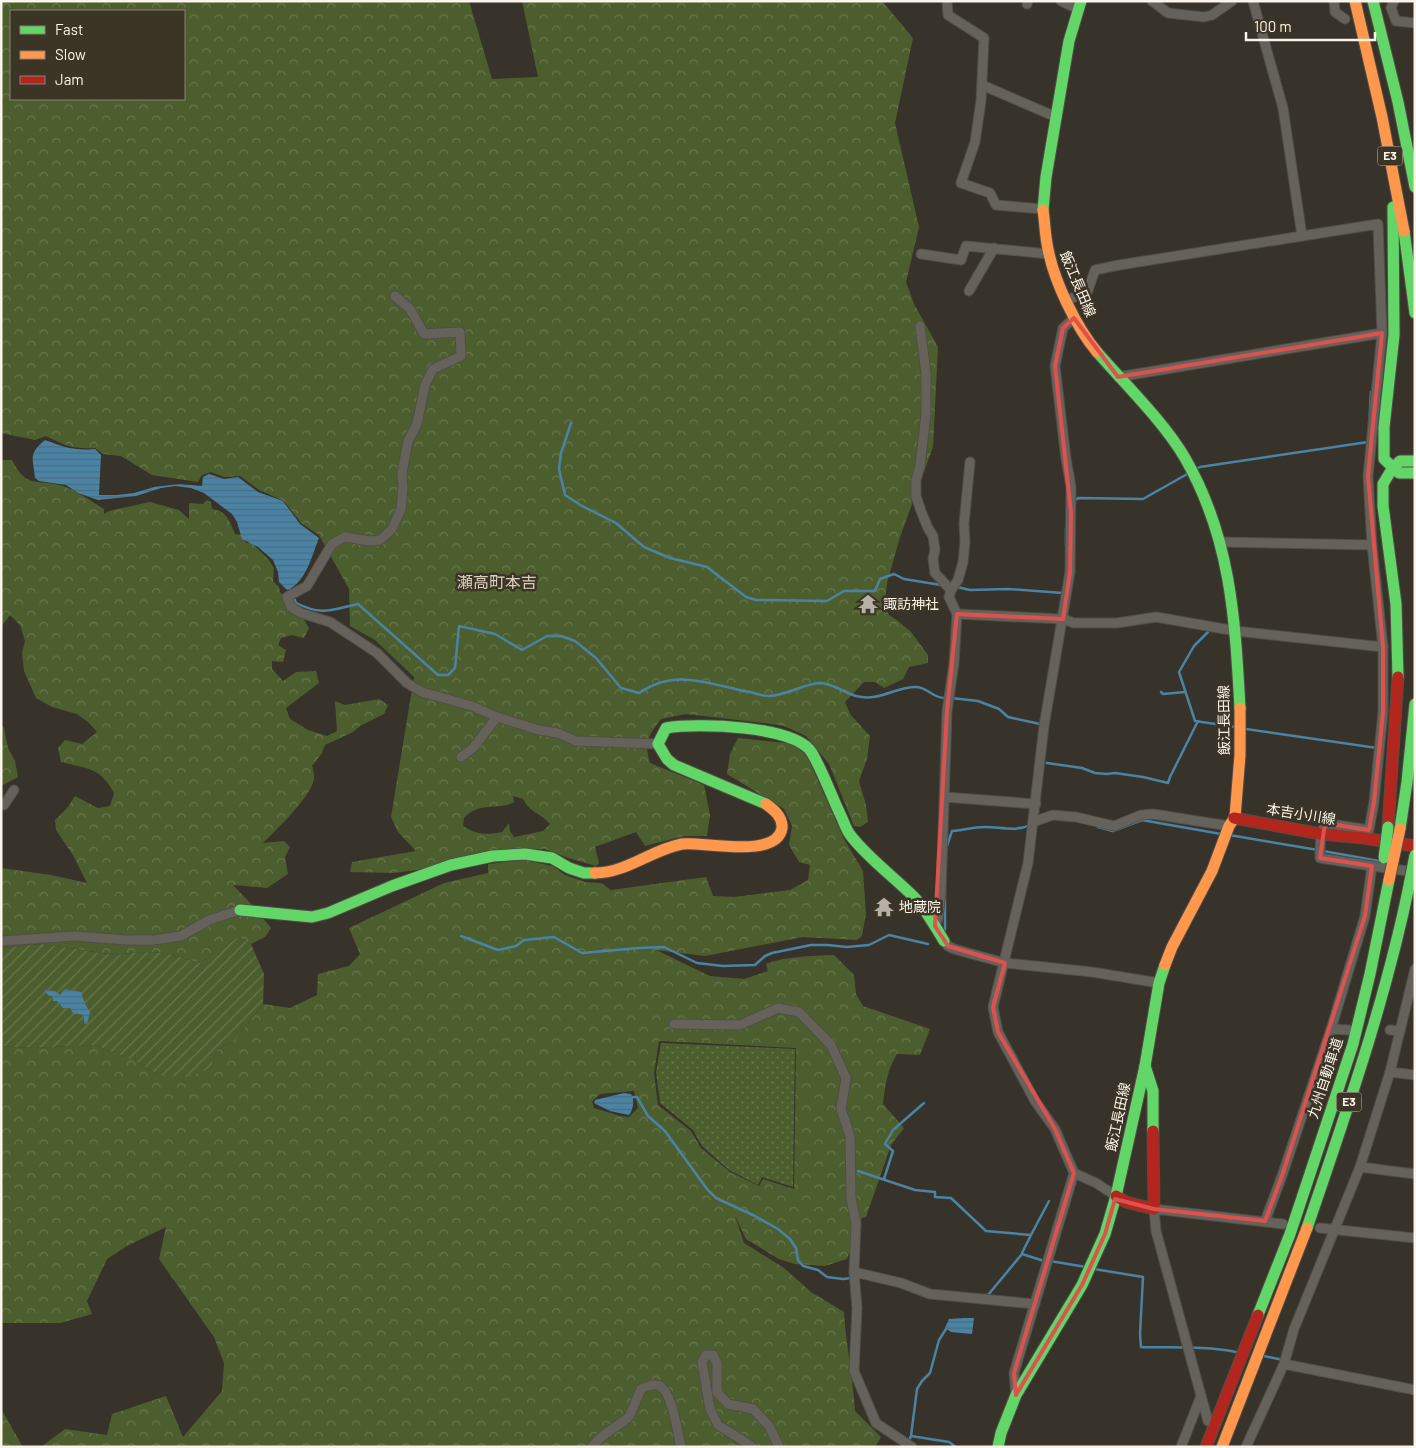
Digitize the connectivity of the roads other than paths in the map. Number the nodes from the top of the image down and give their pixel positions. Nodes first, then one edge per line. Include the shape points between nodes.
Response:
1 (947, 1) edge
2 (1061, 1) edge
3 (1152, 1) edge
4 (1232, 1) edge
5 (1253, 1) edge
6 (1334, 1) edge
7 (1355, 1) edge
8 (1374, 1) edge
9 (1394, 1) edge
10 (1080, 5) edge
11 (1344, 19) dead end
12 (1415, 23) edge
13 (982, 85) junction
14 (1056, 117) junction
15 (1415, 140) edge
16 (1395, 182) junction
17 (1415, 187) edge
18 (1042, 209) junction
19 (1302, 236) junction
20 (994, 248) junction
21 (921, 254) dead end
22 (1049, 254) junction
23 (969, 291) dead end
24 (395, 296) dead end
25 (1066, 300) junction
26 (1415, 313) edge
27 (1074, 318) junction
28 (920, 326) dead end
29 (1382, 333) junction
30 (1118, 377) junction
31 (1415, 461) edge
32 (970, 462) dead end
33 (1393, 468) junction
34 (1415, 473) edge
35 (1220, 542) junction
36 (1372, 545) junction
37 (951, 590) junction
38 (956, 614) junction
39 (1063, 619) junction
40 (1236, 631) junction
41 (1384, 647) junction
42 (1415, 704) edge
43 (1395, 707) dead end
44 (1383, 712) junction
45 (497, 717) junction
46 (658, 744) junction
47 (461, 756) dead end
48 (14, 790) dead end
49 (945, 797) junction
50 (1036, 804) junction
51 (4, 805) dead end
52 (1033, 822) junction
53 (1231, 822) junction
54 (1321, 834) junction
55 (1363, 838) junction
56 (1415, 846) edge
57 (1415, 854) edge
58 (1372, 866) junction
59 (1412, 876) edge
60 (1386, 879) junction
61 (240, 910) joint
62 (935, 926) junction
63 (1, 941) edge
64 (944, 941) joint
65 (1004, 963) junction
66 (1415, 969) edge
67 (1159, 983) junction
68 (674, 1024) dead end
69 (1331, 1030) junction
70 (1349, 1030) dead end
71 (1390, 1030) dead end
72 (1400, 1031) junction
73 (1145, 1066) junction
74 (1390, 1072) junction
75 (1415, 1076) edge
76 (1360, 1167) junction
77 (1074, 1172) junction
78 (1415, 1174) edge
79 (1116, 1196) junction
80 (1154, 1209) junction
81 (1265, 1221) junction
82 (1283, 1224) dead end
83 (1320, 1228) dead end
84 (1334, 1230) junction
85 (1415, 1238) edge
86 (854, 1272) junction
87 (1035, 1304) junction
88 (1284, 1364) junction
89 (1415, 1390) edge
90 (1016, 1395) junction
91 (1201, 1395) junction
92 (1208, 1421) dead end
93 (592, 1447) edge
94 (681, 1447) edge
95 (753, 1447) edge
96 (779, 1447) edge
97 (912, 1447) edge
98 (998, 1447) edge
99 (1181, 1447) edge
100 (1206, 1447) edge
101 (1222, 1447) edge
102 (1246, 1447) edge

1 - 13 street via 948,14 984,38
2 - 10 street
3 - 4 street via 1168,13 1204,17
5 - 19 street via 1283,108
6 - 11 street via 1335,12
7 - 16 main road, E3
8 - 15 main road
8 - 17 main road, E3
9 - 12 street via 1391,8 1396,21
10 - 14 main road, 飯江長田線 via 1068,41
13 - 14 street
13 - 18 street via 975,142 961,183 990,192 996,205
14 - 18 main road, 飯江長田線
16 - 26 main road, E3
16 - 33 main road via 1392,225 1394,335 1383,445 1384,459
18 - 22 main road, 飯江長田線
19 - 25 street via 1095,270 1087,293
19 - 29 street via 1378,224
20 - 21 street via 966,246 961,260
20 - 22 street
20 - 23 street
22 - 25 main road, 飯江長田線
24 - 45 street via 410,309 424,334 460,332 461,356 433,369 425,385 417,424 408,441 402,473 401,509 392,529 380,540 345,537 332,544 307,586 287,597 291,607 330,622 377,653 406,683 422,692 472,706
25 - 27 main road, 飯江長田線
27 - 30 main road, 飯江長田線
27 - 39 street via 1063,328 1055,366 1071,487 1070,572
28 - 37 street via 926,374 926,414 916,496 920,511 934,536 935,573
29 - 30 street
29 - 36 street via 1368,476
30 - 35 main road, 飯江長田線 via 1184,457 1204,496
31 - 33 main road via 1400,461
32 - 37 street via 965,542 958,580
33 - 34 main road via 1399,473
33 - 60 main road, bridge via 1383,484 1396,604 1398,684
35 - 36 street
35 - 40 main road, 飯江長田線
36 - 41 street
37 - 38 street via 949,597
38 - 39 street
38 - 49 street via 954,663 947,711
39 - 40 street via 1074,623 1117,623 1156,617
39 - 50 street via 1044,726
40 - 41 street
40 - 53 main road, 飯江長田線 via 1241,724
41 - 44 street
42 - 60 main road, 九州自動車道 / E3, bridge via 1400,829
43 - 44 street
44 - 54 street via 1369,830 1325,823
45 - 46 street via 576,741
45 - 47 street via 474,748
46 - 61 main road via 674,765 765,803 782,822 779,837 761,846 750,847 682,844 606,873 584,873 552,858 524,854 493,856 451,865 312,917
46 - 62 main road via 666,728 683,725 762,731 796,739 811,751 842,823 857,845 914,897
48 - 51 street
49 - 50 street
49 - 62 street via 941,892
50 - 52 street
52 - 53 street via 1053,815 1114,826 1141,815 1153,814
52 - 65 street via 1028,863
53 - 54 main road, 本吉小川線
53 - 67 main road, 飯江長田線 via 1212,871 1172,947
54 - 55 main road, 本吉小川線
54 - 58 street via 1320,858
55 - 56 main road, 本吉小川線
55 - 57 main road, 本吉小川線 via 1389,849
57 - 59 main road, E3, bridge
58 - 59 street
58 - 69 street via 1365,916
59 - 101 main road, E3 via 1368,1048 1304,1240
60 - 100 main road, 九州自動車道 / E3 via 1370,974 1350,1053 1290,1234
61 - 63 street via 209,920 181,936 153,940 75,936
62 - 64 main road
64 - 65 street via 954,949
65 - 67 street
65 - 77 street via 993,1007 998,1032 1035,1101 1055,1129
66 - 72 street
67 - 73 main road, 飯江長田線
68 - 86 street via 740,1025 778,1008 799,1012 831,1045 846,1078 840,1109 850,1136 851,1198 856,1223
69 - 70 street
69 - 81 street
71 - 72 street
72 - 74 street
73 - 79 main road, 飯江長田線
73 - 80 main road via 1153,1091
74 - 75 street
74 - 76 street
76 - 78 street
76 - 84 street
77 - 79 street
77 - 87 street
79 - 80 main road
79 - 90 main road, 飯江長田線 via 1105,1234 1082,1285
80 - 81 street
80 - 91 street via 1156,1231
81 - 82 street
83 - 84 street
84 - 85 street
84 - 88 street via 1294,1329
86 - 87 street via 901,1283 930,1294
86 - 97 street via 857,1308 854,1371 876,1423
87 - 90 street via 1014,1372
88 - 89 street
88 - 102 street
90 - 98 main road, 飯江長田線
91 - 92 street
91 - 99 street
93 - 94 street via 629,1417 641,1389 650,1384 660,1386 668,1395
95 - 96 street via 718,1425 710,1409 702,1362 706,1355 713,1355 717,1363 717,1392 728,1404 753,1409 769,1426

